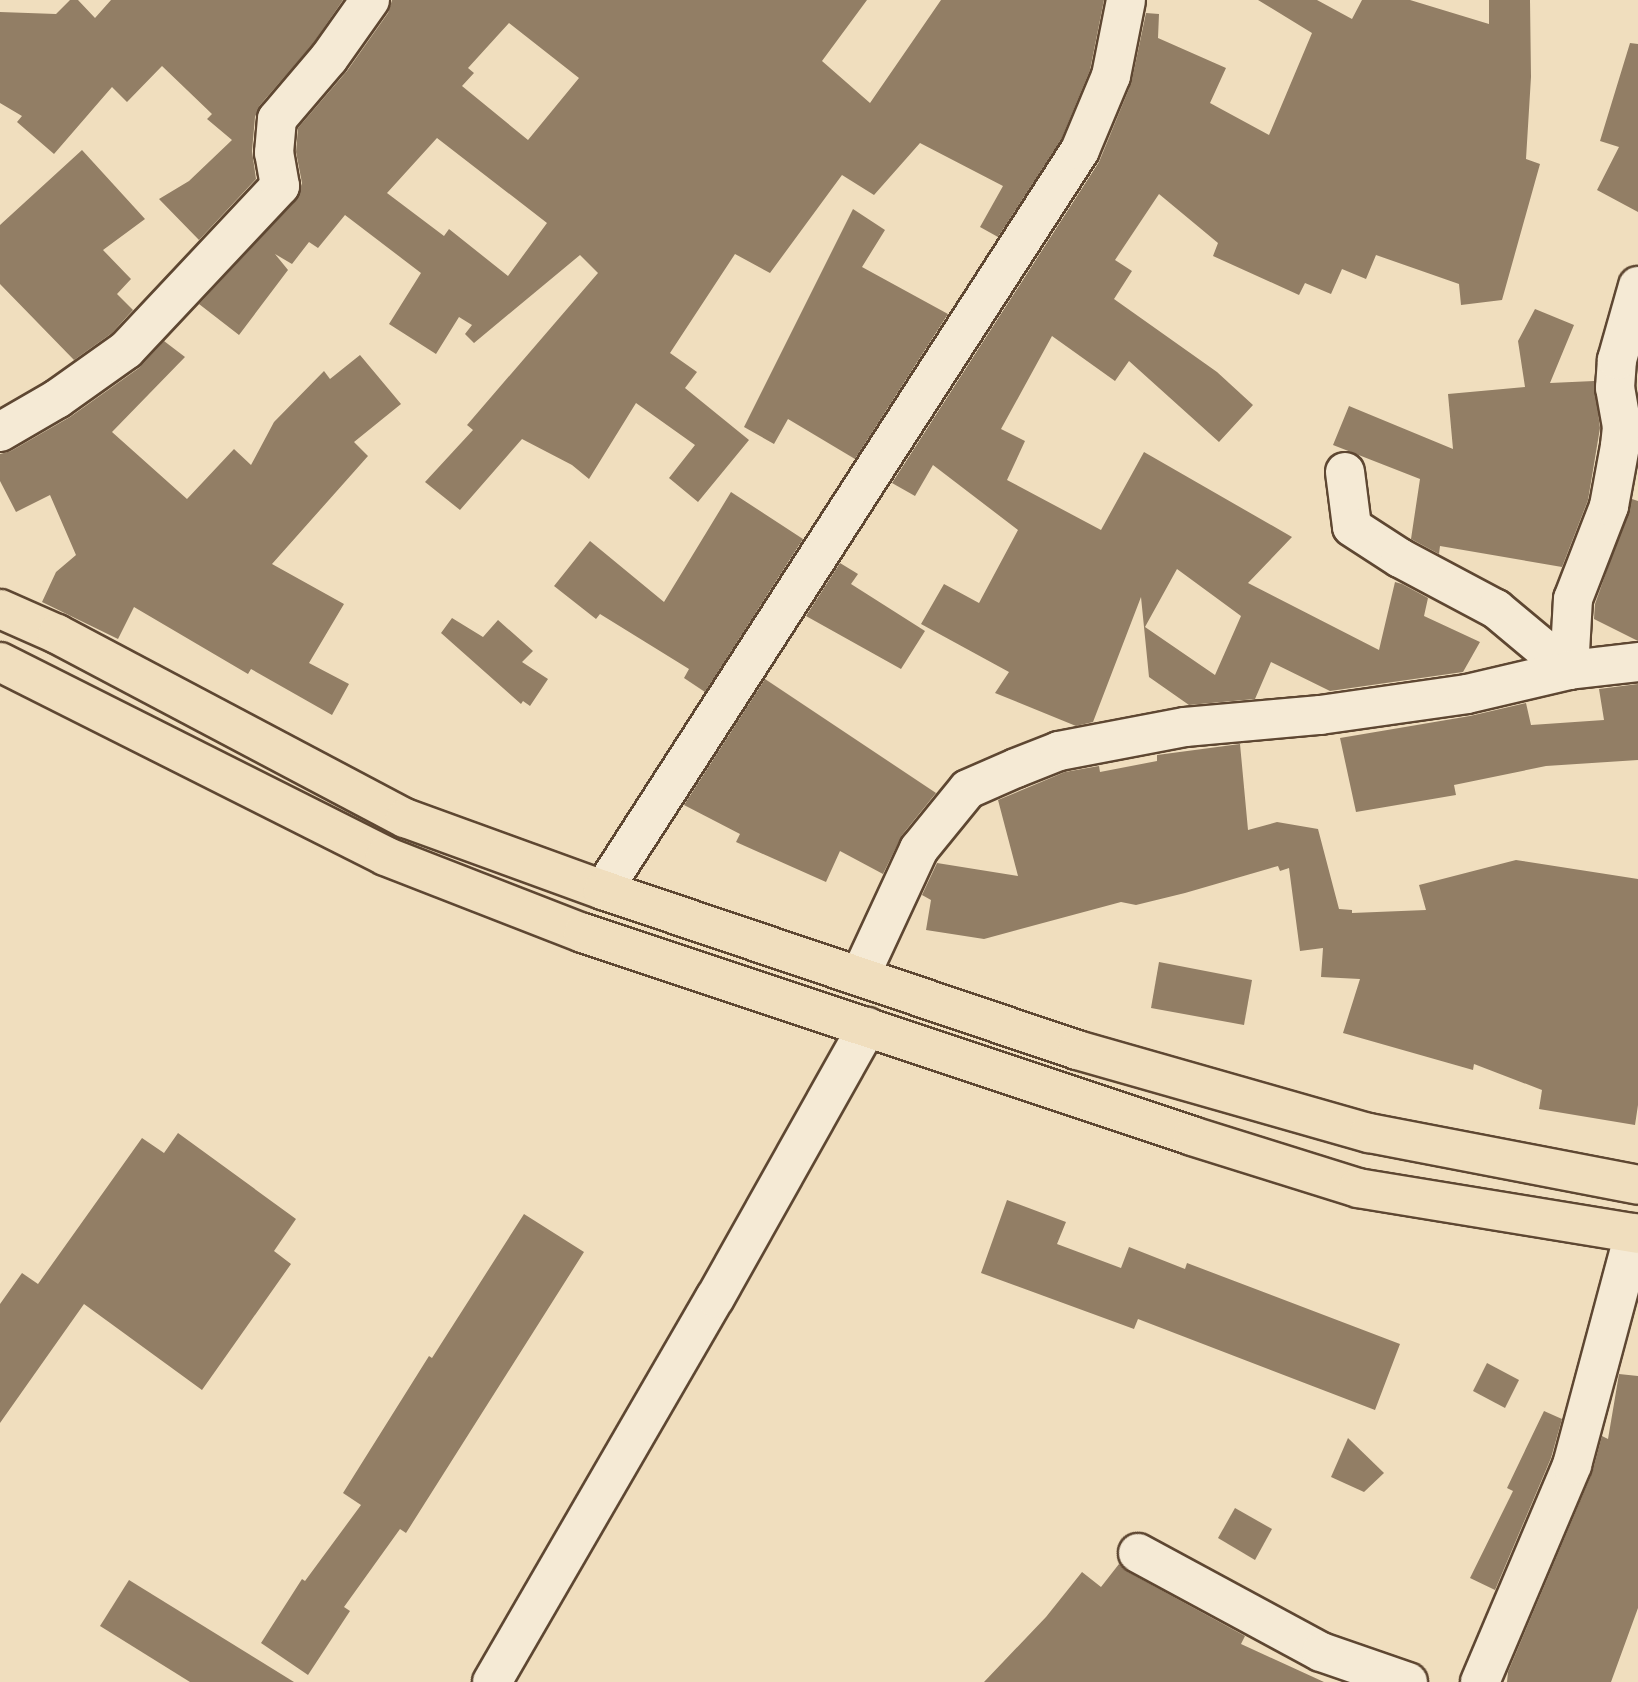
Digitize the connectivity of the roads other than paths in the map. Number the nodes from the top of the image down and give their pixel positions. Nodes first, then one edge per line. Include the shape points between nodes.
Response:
1 (370, 0) edge
2 (1126, 0) edge
3 (1638, 286) edge
4 (0, 432) edge
5 (1345, 472) dead end
6 (0, 609) edge
7 (0, 662) edge
8 (1638, 662) edge
9 (1569, 670) junction
10 (604, 890) junction
11 (860, 976) junction
12 (867, 1027) junction
13 (1638, 1185) edge
14 (1636, 1233) edge
15 (1138, 1553) dead end
16 (492, 1682) edge
17 (1408, 1682) edge
18 (1480, 1682) edge

1 - 4 street via 329,58 276,119 274,153 280,186 126,350
2 - 10 street via 1111,76 1080,150
3 - 9 street via 1617,360 1620,446 1609,506 1573,599
5 - 9 street via 1352,527 1496,609
6 - 10 main road via 57,634 405,818
7 - 12 main road via 385,856 583,933
8 - 9 street
9 - 11 street via 1467,694 1320,715 1185,727 1059,751 968,789 919,849
10 - 11 main road
11 - 13 main road via 1077,1050 1369,1133
12 - 14 main road via 1358,1188
12 - 16 street
14 - 18 street via 1572,1465
15 - 17 street via 1321,1652

